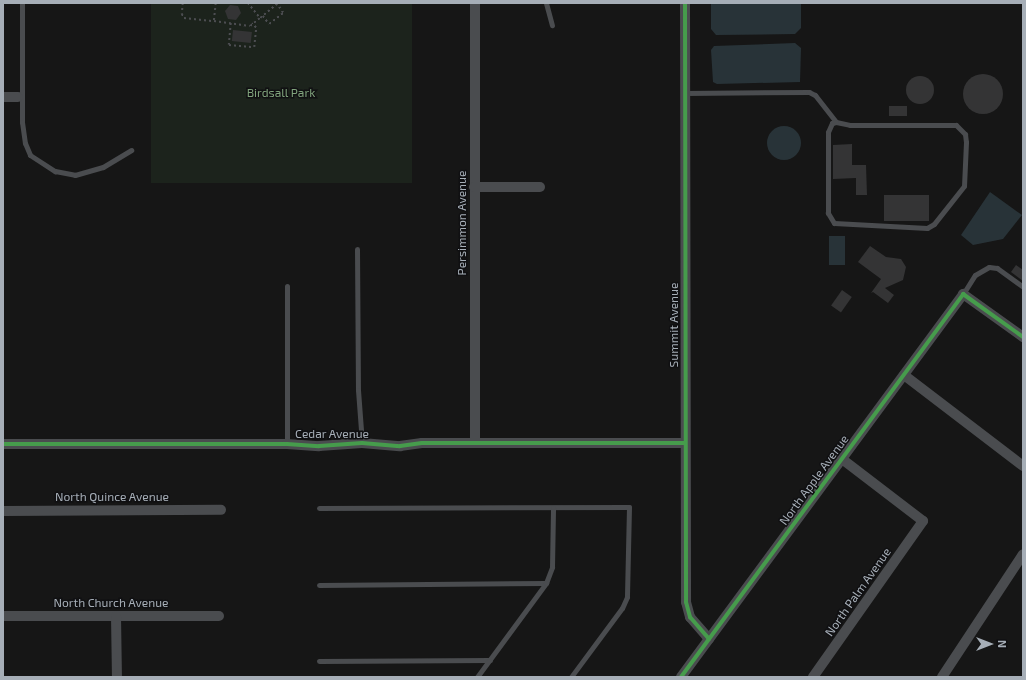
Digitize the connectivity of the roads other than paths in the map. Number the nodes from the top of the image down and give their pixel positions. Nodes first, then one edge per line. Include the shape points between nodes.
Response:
1 (22, 3) edge
2 (475, 3) edge
3 (546, 3) edge
4 (685, 3) edge
5 (552, 24) dead end
6 (685, 93) junction
7 (3, 97) edge
8 (18, 97) dead end
9 (836, 122) junction
10 (131, 150) dead end
11 (474, 187) junction
12 (540, 187) dead end
13 (357, 249) dead end
14 (287, 286) dead end
15 (1023, 287) edge
16 (963, 294) junction
17 (1023, 337) edge
18 (904, 375) junction
19 (475, 443) junction
20 (684, 443) junction
21 (3, 444) edge
22 (287, 444) junction
23 (362, 444) junction
24 (842, 459) junction
25 (1023, 466) edge
26 (319, 508) dead end
27 (553, 508) junction
28 (221, 510) dead end
29 (3, 511) edge
30 (1023, 554) edge
31 (546, 583) junction
32 (319, 585) dead end
33 (3, 616) edge
34 (116, 616) junction
35 (220, 616) dead end
36 (709, 639) junction
37 (490, 660) junction
38 (319, 661) dead end
39 (116, 677) edge
40 (477, 677) edge
41 (571, 677) edge
42 (681, 677) edge
43 (814, 677) edge
44 (942, 677) edge

1 - 10 lane via 22,122 25,143 30,155 55,171 75,175 104,167
2 - 11 street, Persimmon Avenue
3 - 5 lane
4 - 6 street, Summit Avenue
6 - 9 lane via 809,92 815,95
6 - 20 street, Summit Avenue
7 - 8 street
9 - 9 lane via 850,125 956,125 965,134 964,186 934,224 927,228 834,223 828,213 828,132 832,123
11 - 12 street
11 - 19 street, Persimmon Avenue
13 - 23 lane via 358,390
14 - 22 lane
15 - 16 lane via 997,268 989,267 975,275
16 - 17 street
16 - 18 street, North Apple Avenue
18 - 24 street, North Apple Avenue
18 - 25 street
19 - 20 street, Cedar Avenue
19 - 23 street, Cedar Avenue via 400,446
20 - 36 street, Summit Avenue via 686,602 690,617
21 - 22 street, Cedar Avenue
22 - 23 street, Cedar Avenue
24 - 36 street, North Apple Avenue
24 - 43 street, North Palm Avenue via 923,521
26 - 27 lane
27 - 31 lane via 552,567
27 - 41 lane via 629,507 627,598
28 - 29 street, North Quince Avenue
30 - 44 street
31 - 32 lane
31 - 37 lane
33 - 34 street, North Church Avenue
34 - 35 street, North Church Avenue
34 - 39 street
36 - 42 street, North Apple Avenue
37 - 38 lane
37 - 40 lane

